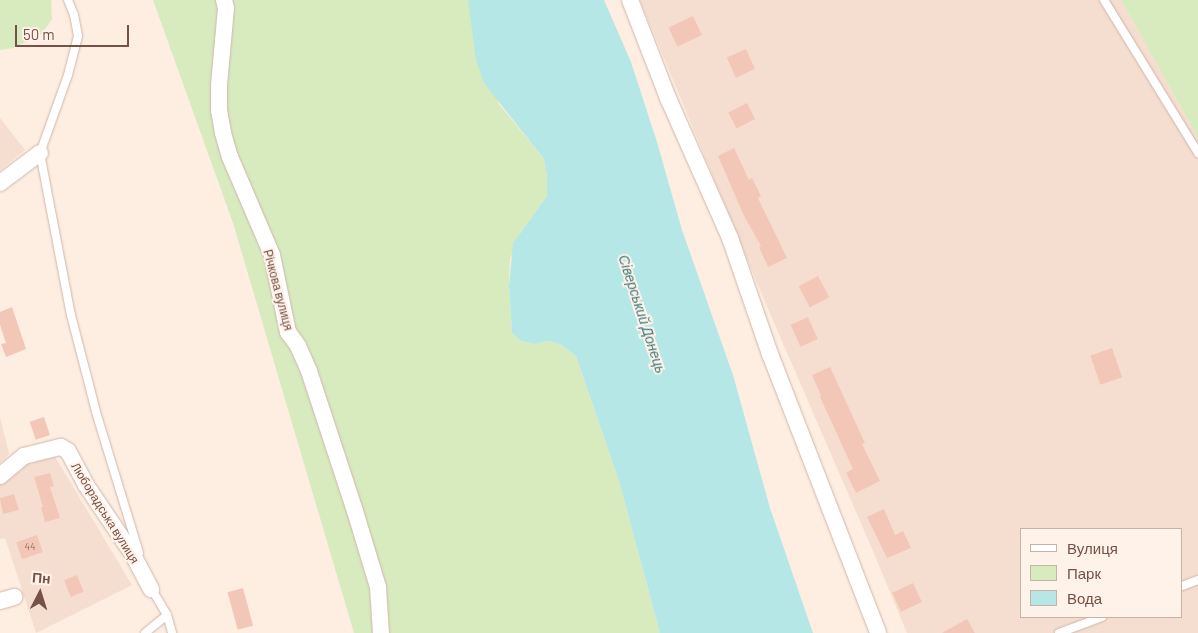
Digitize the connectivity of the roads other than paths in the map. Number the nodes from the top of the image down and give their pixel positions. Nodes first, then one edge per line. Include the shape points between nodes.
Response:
1 (68, 0) edge
2 (224, 0) edge
3 (630, 0) edge
4 (1104, 0) edge
5 (40, 153) junction
6 (1198, 153) edge
7 (0, 183) edge
8 (0, 476) edge
9 (1198, 580) edge
10 (1183, 586) edge
11 (151, 590) junction
12 (167, 615) junction
13 (1099, 618) edge
14 (145, 633) edge
15 (172, 633) edge
16 (380, 633) edge
17 (878, 633) edge
18 (1059, 633) edge

1 - 5 lane via 78,36 68,75
2 - 16 street, Річкова вулиця via 219,93 223,133 272,255 288,332 309,371 356,511 378,587
3 - 17 street via 668,98 730,238 770,354
4 - 6 lane
5 - 7 street
5 - 11 lane via 76,332 121,500
8 - 11 street, Люборадська вулиця via 24,456 60,447 68,451 86,485 132,553
9 - 10 lane
11 - 12 lane
12 - 14 lane
12 - 15 lane
13 - 18 lane

